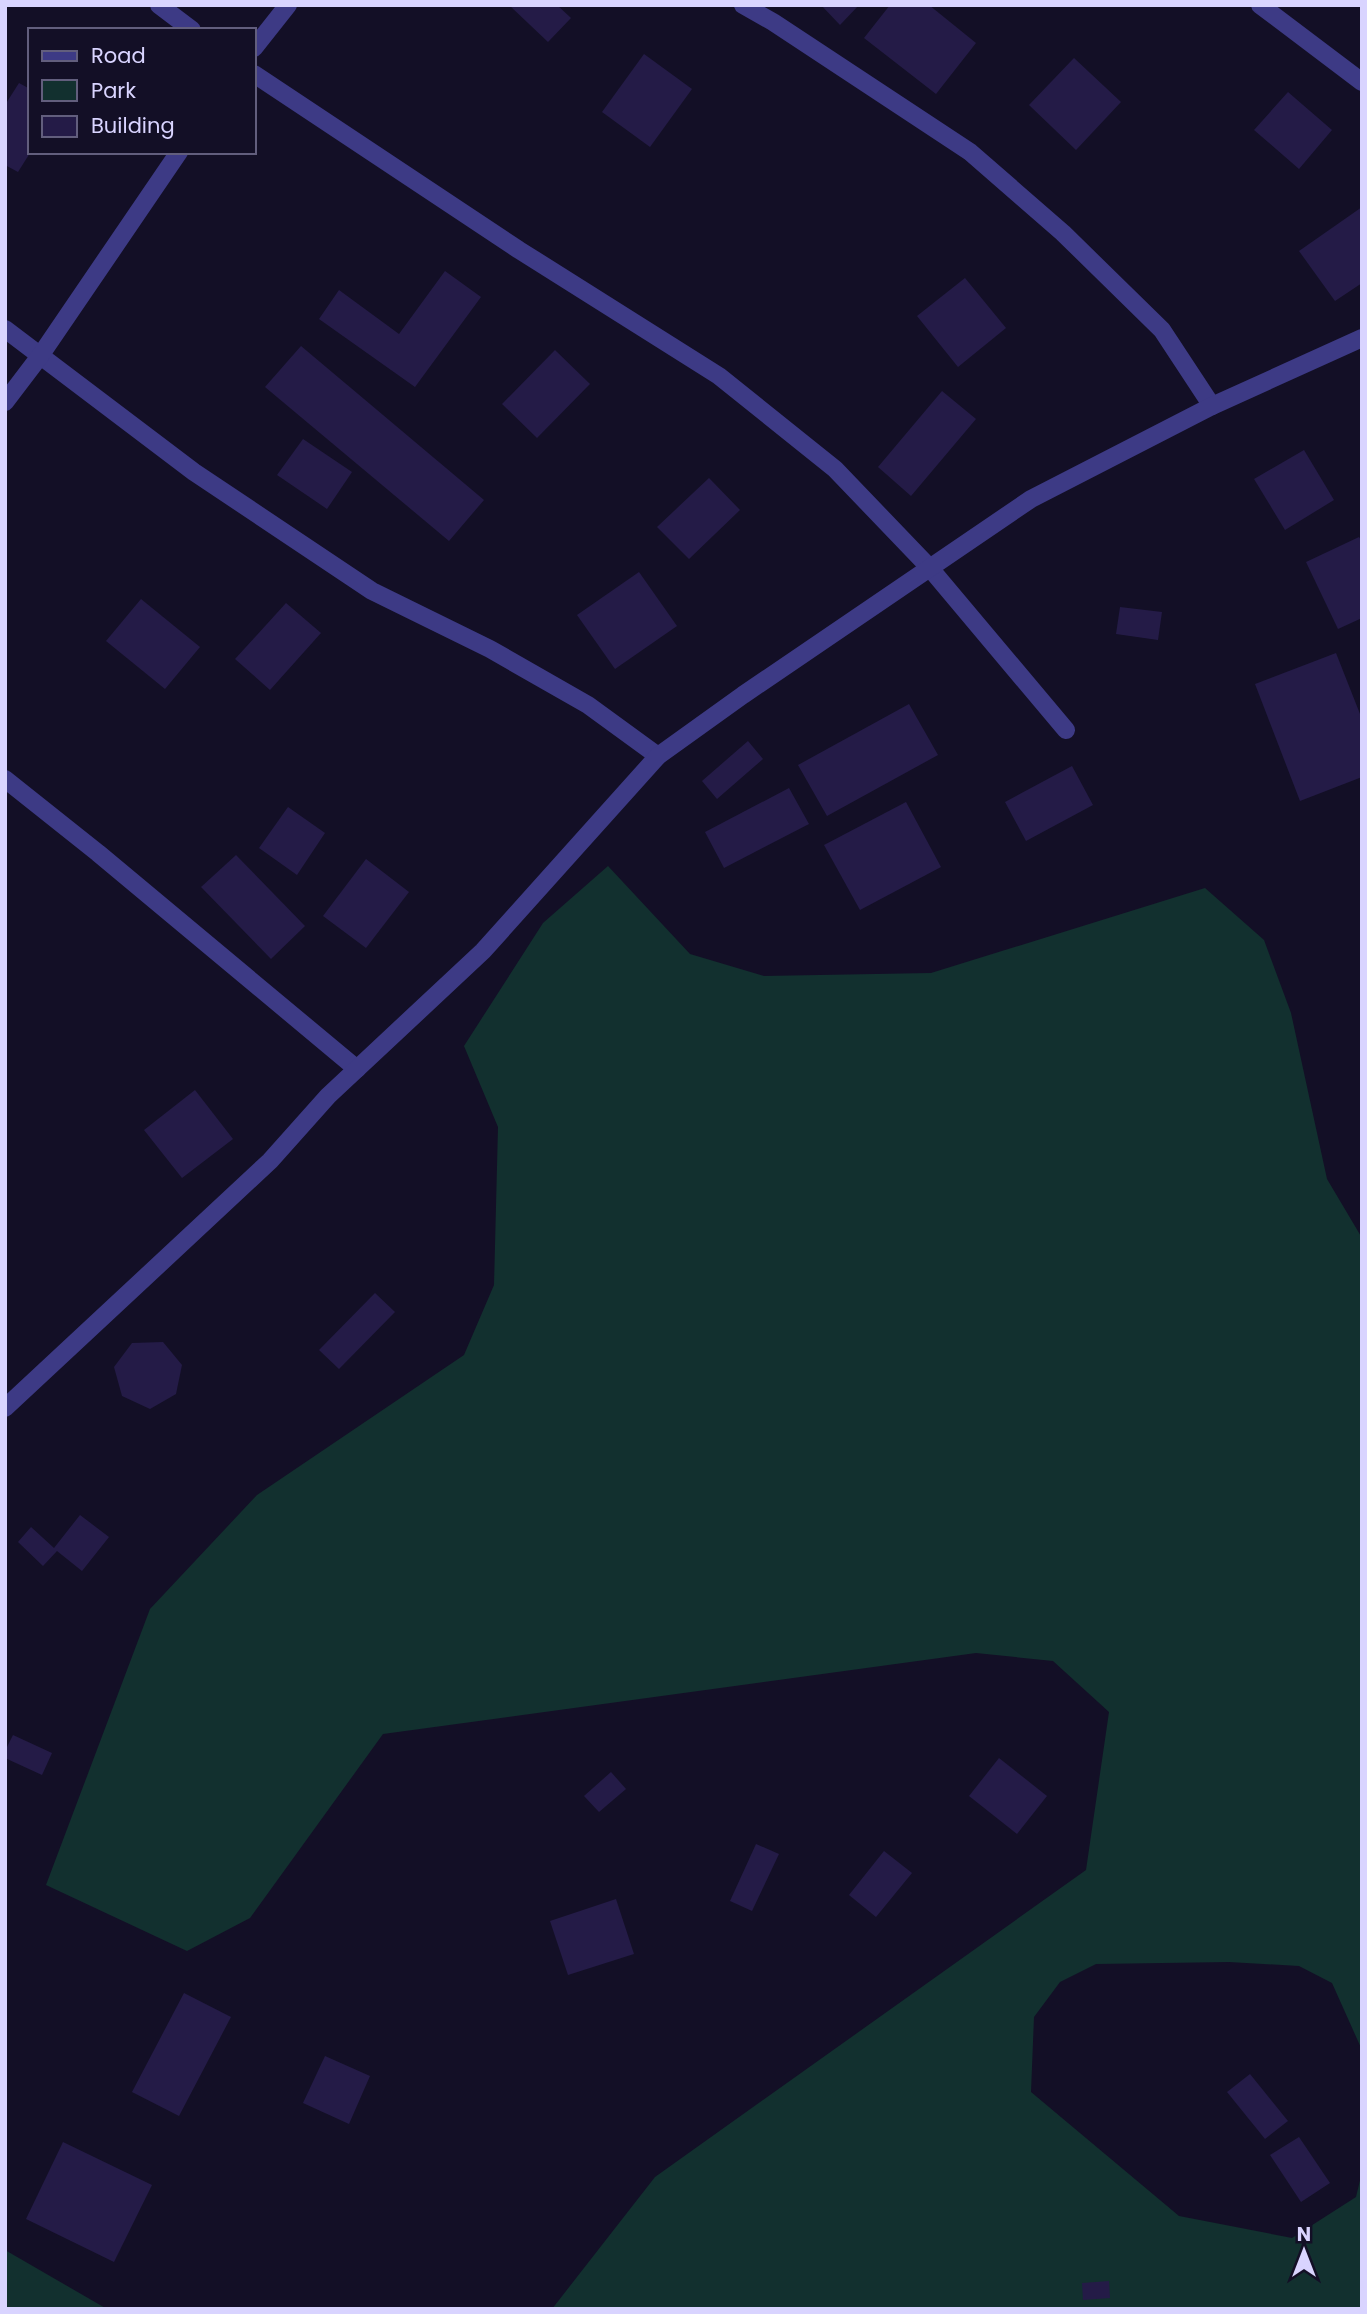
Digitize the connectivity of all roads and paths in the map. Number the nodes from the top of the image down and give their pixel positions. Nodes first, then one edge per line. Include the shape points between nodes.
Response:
1 (159, 5) edge
2 (288, 5) edge
3 (743, 5) edge
4 (1260, 5) edge
5 (189, 28) edge
6 (256, 45) edge
7 (256, 75) edge
8 (1362, 82) edge
9 (178, 154) edge
10 (5, 329) edge
11 (1362, 338) edge
12 (40, 356) junction
13 (5, 402) edge
14 (1212, 406) junction
15 (929, 567) junction
16 (1066, 730) dead end
17 (658, 757) junction
18 (5, 779) edge
19 (357, 1069) junction
20 (5, 1408) edge

1 - 5 street
2 - 6 street
3 - 14 street via 970,152 1063,233 1162,330
4 - 8 street
7 - 15 street via 719,376 835,469
9 - 12 street
10 - 12 street
11 - 14 street
12 - 13 street
12 - 17 street via 194,472 372,591 578,699
14 - 15 street via 1031,499
15 - 16 street
15 - 17 street
17 - 19 street via 483,951
18 - 19 street
19 - 20 street via 270,1161

